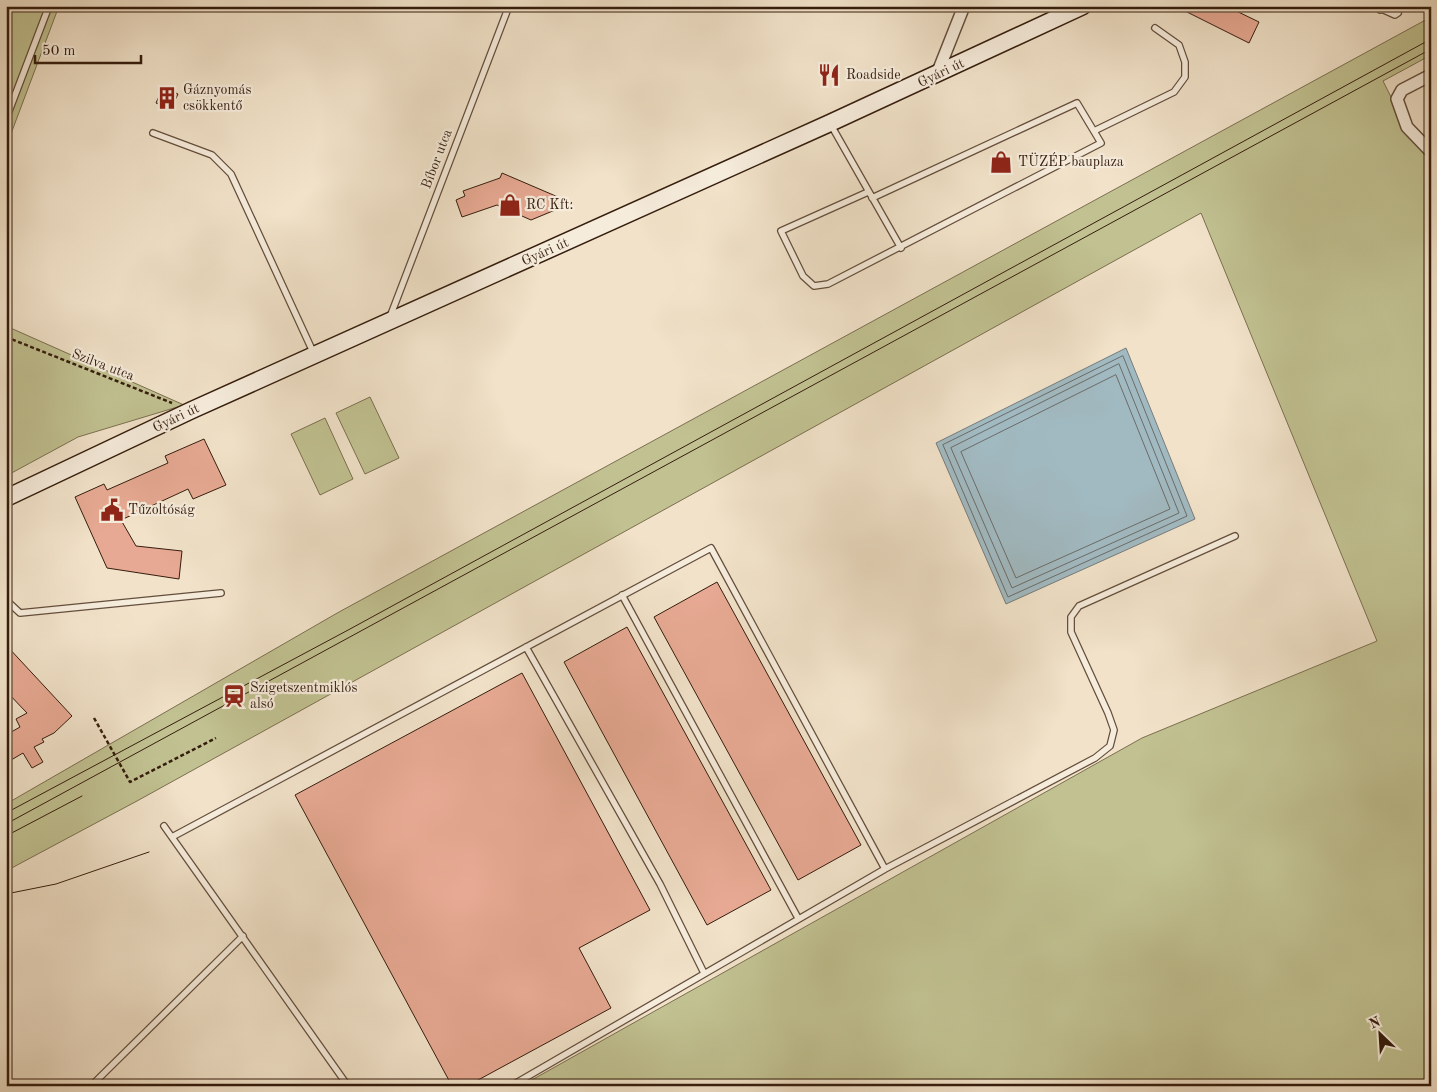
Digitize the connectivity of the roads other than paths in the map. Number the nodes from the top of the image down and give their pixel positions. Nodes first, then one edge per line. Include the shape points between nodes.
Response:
1 (49, 6) edge
2 (509, 6) edge
3 (964, 6) edge
4 (1083, 6) edge
5 (1390, 7) edge
6 (1378, 8) edge
7 (1398, 13) dead end
8 (1155, 28) dead end
9 (937, 74) junction
10 (1431, 75) edge
11 (6, 119) edge
12 (830, 123) junction
13 (1094, 131) junction
14 (153, 132) dead end
15 (1431, 152) edge
16 (868, 192) junction
17 (872, 198) junction
18 (901, 248) junction
19 (389, 322) junction
20 (315, 356) junction
21 (6, 498) edge
22 (1235, 536) dead end
23 (221, 593) dead end
24 (622, 595) junction
25 (6, 600) edge
26 (526, 647) junction
27 (164, 826) dead end
28 (172, 837) junction
29 (885, 869) junction
30 (798, 918) junction
31 (243, 936) junction
32 (704, 973) junction
33 (91, 1086) edge
34 (348, 1086) edge
35 (511, 1086) edge

1 - 11 lane
2 - 19 lane, Bíbor utca
3 - 9 street
4 - 9 street, Gyári út
5 - 6 lane
6 - 7 lane via 1395,15
8 - 13 lane via 1179,45 1185,62 1185,77 1174,92
9 - 12 street, Gyári út
10 - 15 street via 1402,90 1397,99 1407,127
12 - 16 lane
12 - 19 street, Gyári út
13 - 17 lane via 1077,103
13 - 18 lane via 1100,143
14 - 20 lane via 212,155 231,174
16 - 17 lane
16 - 18 lane via 781,231 803,276 814,286 828,284
17 - 18 lane
19 - 20 street, Gyári út
20 - 21 street, Gyári út
22 - 29 lane via 1079,606 1071,617 1072,632 1114,730 1110,746 1095,758
23 - 25 lane via 20,613
24 - 26 lane
24 - 29 lane via 711,548
24 - 30 lane
26 - 28 lane
26 - 32 lane via 660,884
27 - 28 lane
28 - 31 lane
29 - 30 lane
30 - 32 lane
31 - 33 lane
31 - 34 lane
32 - 35 lane

